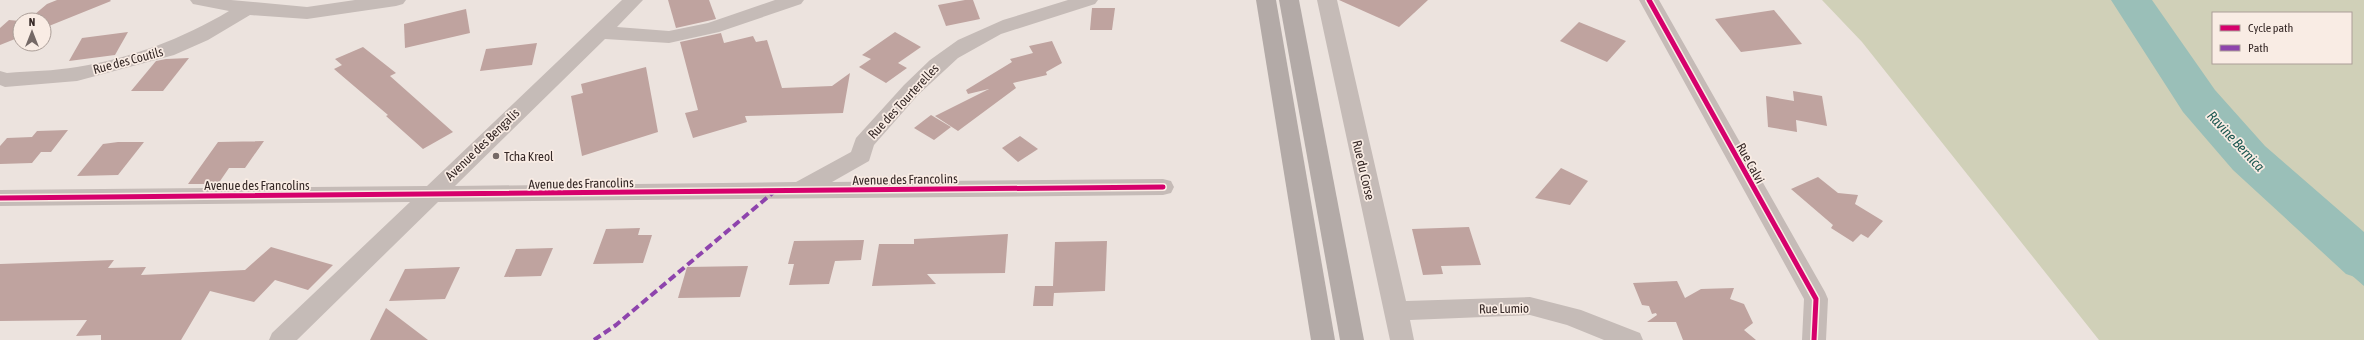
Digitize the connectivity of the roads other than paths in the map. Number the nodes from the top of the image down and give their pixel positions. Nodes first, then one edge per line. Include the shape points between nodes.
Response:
1 (200, 0) edge
2 (396, 0) edge
3 (633, 0) edge
4 (794, 0) edge
5 (1088, 0) edge
6 (1266, 0) edge
7 (1289, 0) edge
8 (1327, 0) edge
9 (1649, 0) edge
10 (248, 9) junction
11 (600, 32) junction
12 (0, 78) edge
13 (1163, 187) dead end
14 (797, 191) junction
15 (429, 195) junction
16 (0, 198) edge
17 (1396, 311) junction
18 (281, 340) edge
19 (1323, 340) edge
20 (1352, 340) edge
21 (1402, 340) edge
22 (1632, 340) edge
23 (1814, 340) edge

1 - 10 street
2 - 10 street via 307,13
3 - 11 street, Avenue des Bengalis
4 - 11 street via 712,28 669,37
5 - 14 street, Rue des Tourterelles via 987,33 953,51 932,68 864,143 861,156
6 - 19 main road
7 - 20 main road
8 - 17 street, Rue du Corse
9 - 23 street, Rue Calvi via 1816,299
10 - 12 street, Rue des Coutils via 201,36 167,50 77,74 5,80
11 - 15 street, Avenue des Bengalis
13 - 14 street, Avenue des Francolins
14 - 15 street, Avenue des Francolins
15 - 16 street, Avenue des Francolins
15 - 18 street, Avenue des Bengalis
17 - 21 street, Rue du Corse
17 - 22 street, Rue Lumio via 1530,306 1572,317

